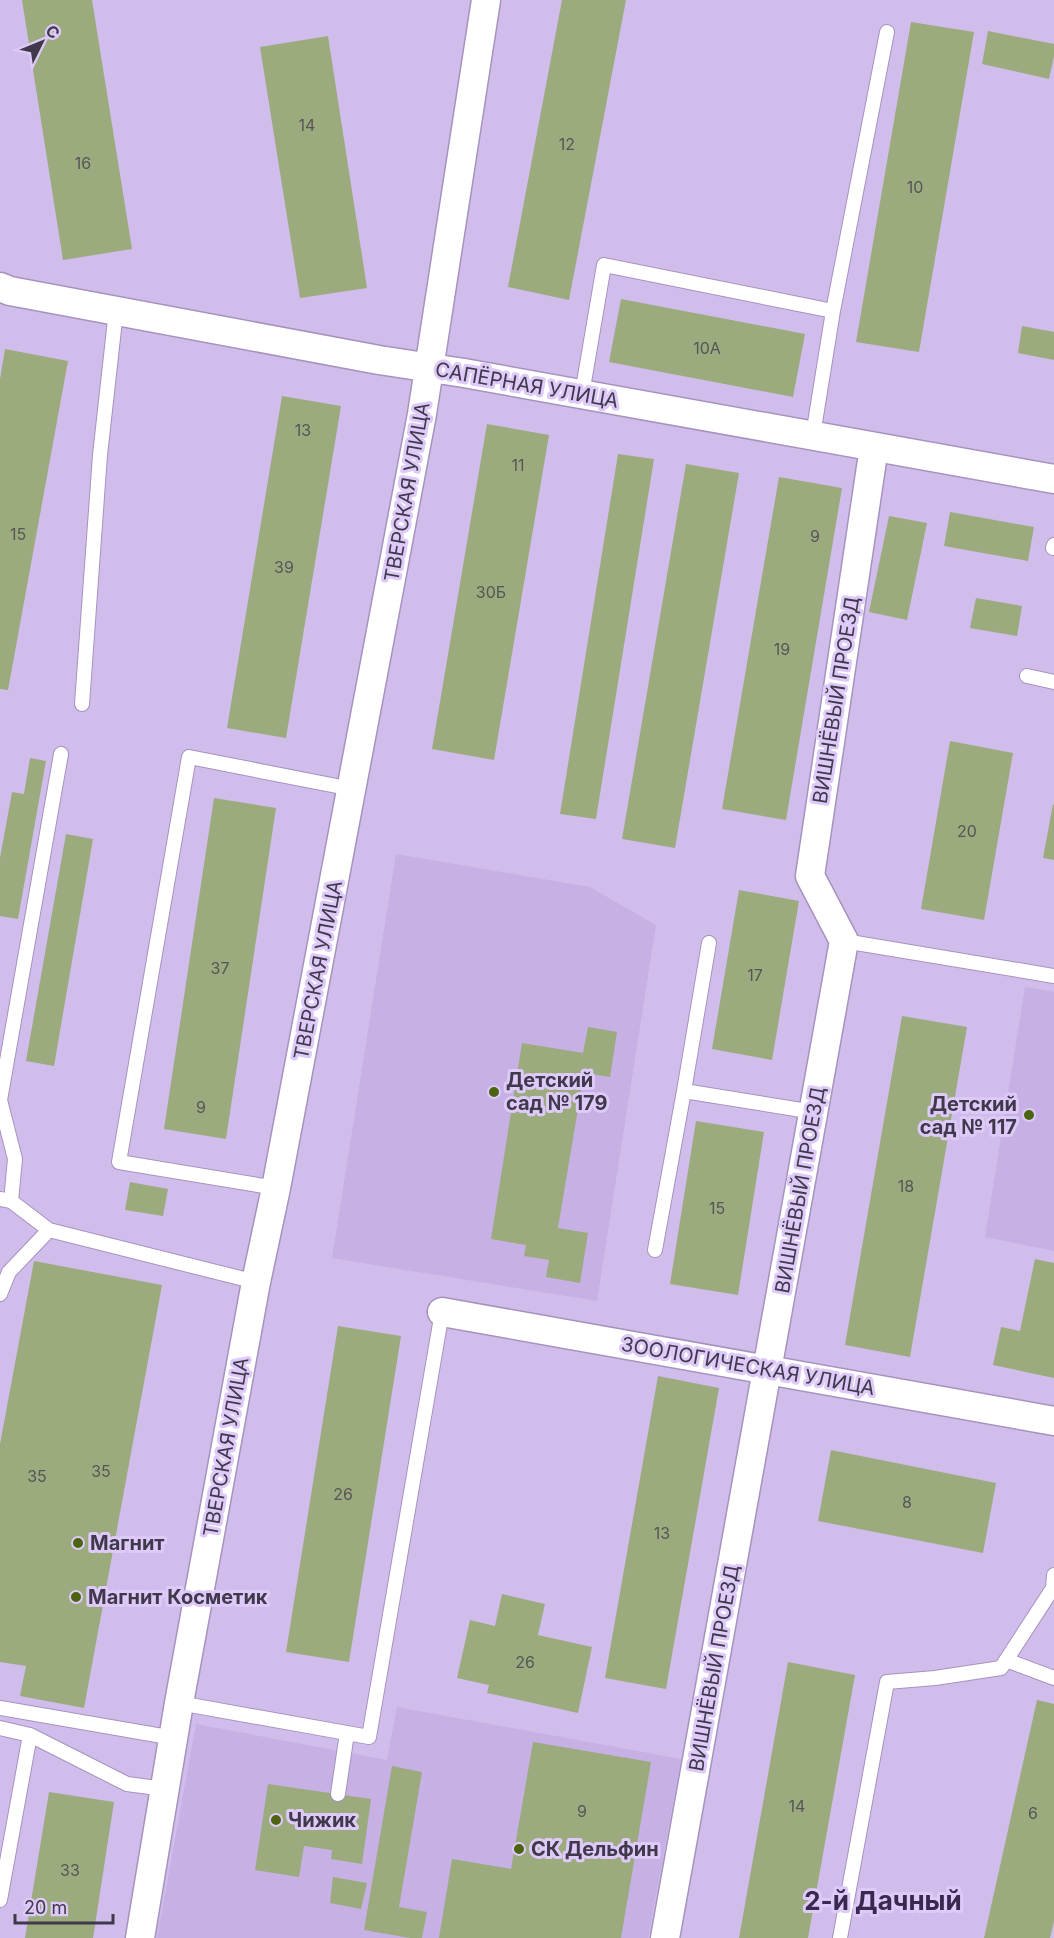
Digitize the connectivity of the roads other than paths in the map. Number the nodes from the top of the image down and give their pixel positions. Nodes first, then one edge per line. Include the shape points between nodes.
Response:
1 (486, 0) edge
2 (887, 32) dead end
3 (0, 287) edge
4 (116, 311) junction
5 (833, 311) junction
6 (429, 368) junction
7 (582, 394) junction
8 (813, 435) junction
9 (874, 447) junction
10 (1054, 479) edge
11 (1027, 676) dead end
12 (1054, 682) edge
13 (82, 704) dead end
14 (61, 754) dead end
15 (352, 789) junction
16 (844, 941) junction
17 (709, 943) dead end
18 (1054, 976) edge
19 (684, 1091) junction
20 (814, 1112) junction
21 (276, 1188) junction
22 (6, 1200) edge
23 (49, 1230) junction
24 (655, 1250) dead end
25 (256, 1282) junction
26 (0, 1294) edge
27 (442, 1312) joint
28 (769, 1369) junction
29 (1054, 1421) edge
30 (1054, 1584) edge
31 (1006, 1660) junction
32 (1054, 1678) edge
33 (179, 1703) junction
34 (0, 1708) edge
35 (0, 1728) edge
36 (347, 1733) junction
37 (30, 1735) junction
38 (174, 1738) junction
39 (165, 1789) junction
40 (338, 1794) dead end
41 (0, 1900) edge
42 (140, 1938) edge
43 (665, 1938) edge
44 (840, 1938) edge

1 - 6 street, ТВЕРСКАЯ УЛИЦА
2 - 5 lane
3 - 4 street, САПЁРНАЯ УЛИЦА
4 - 6 street, САПЁРНАЯ УЛИЦА
4 - 13 lane via 100,455
5 - 7 lane via 604,265
5 - 8 lane
6 - 7 street, САПЁРНАЯ УЛИЦА
6 - 15 street, ТВЕРСКАЯ УЛИЦА
7 - 8 street, САПЁРНАЯ УЛИЦА
8 - 9 street, САПЁРНАЯ УЛИЦА
9 - 10 street, САПЁРНАЯ УЛИЦА
9 - 16 street, ВИШНЁВЫЙ ПРОЕЗД via 810,876
11 - 12 lane
14 - 22 lane via 0,1100 15,1159
15 - 21 street, ТВЕРСКАЯ УЛИЦА
15 - 21 lane via 189,757 119,1162
16 - 18 lane
16 - 20 street, ВИШНЁВЫЙ ПРОЕЗД
17 - 19 lane
19 - 20 lane
19 - 24 lane
20 - 28 street, ВИШНЁВЫЙ ПРОЕЗД
21 - 25 street, ТВЕРСКАЯ УЛИЦА
22 - 23 lane
23 - 25 lane
23 - 26 lane via 9,1272
25 - 33 street, ТВЕРСКАЯ УЛИЦА
27 - 28 street, ЗООЛОГИЧЕСКАЯ УЛИЦА
27 - 36 lane via 369,1737
28 - 29 street, ЗООЛОГИЧЕСКАЯ УЛИЦА
28 - 43 street, ВИШНЁВЫЙ ПРОЕЗД
30 - 31 lane
31 - 32 lane
31 - 44 lane via 1001,1668 887,1682
33 - 36 lane
33 - 38 street, ТВЕРСКАЯ УЛИЦА
34 - 38 lane
35 - 37 lane
36 - 40 lane
37 - 39 lane via 127,1784
37 - 41 lane
38 - 39 street, ТВЕРСКАЯ УЛИЦА
39 - 42 street, ТВЕРСКАЯ УЛИЦА

